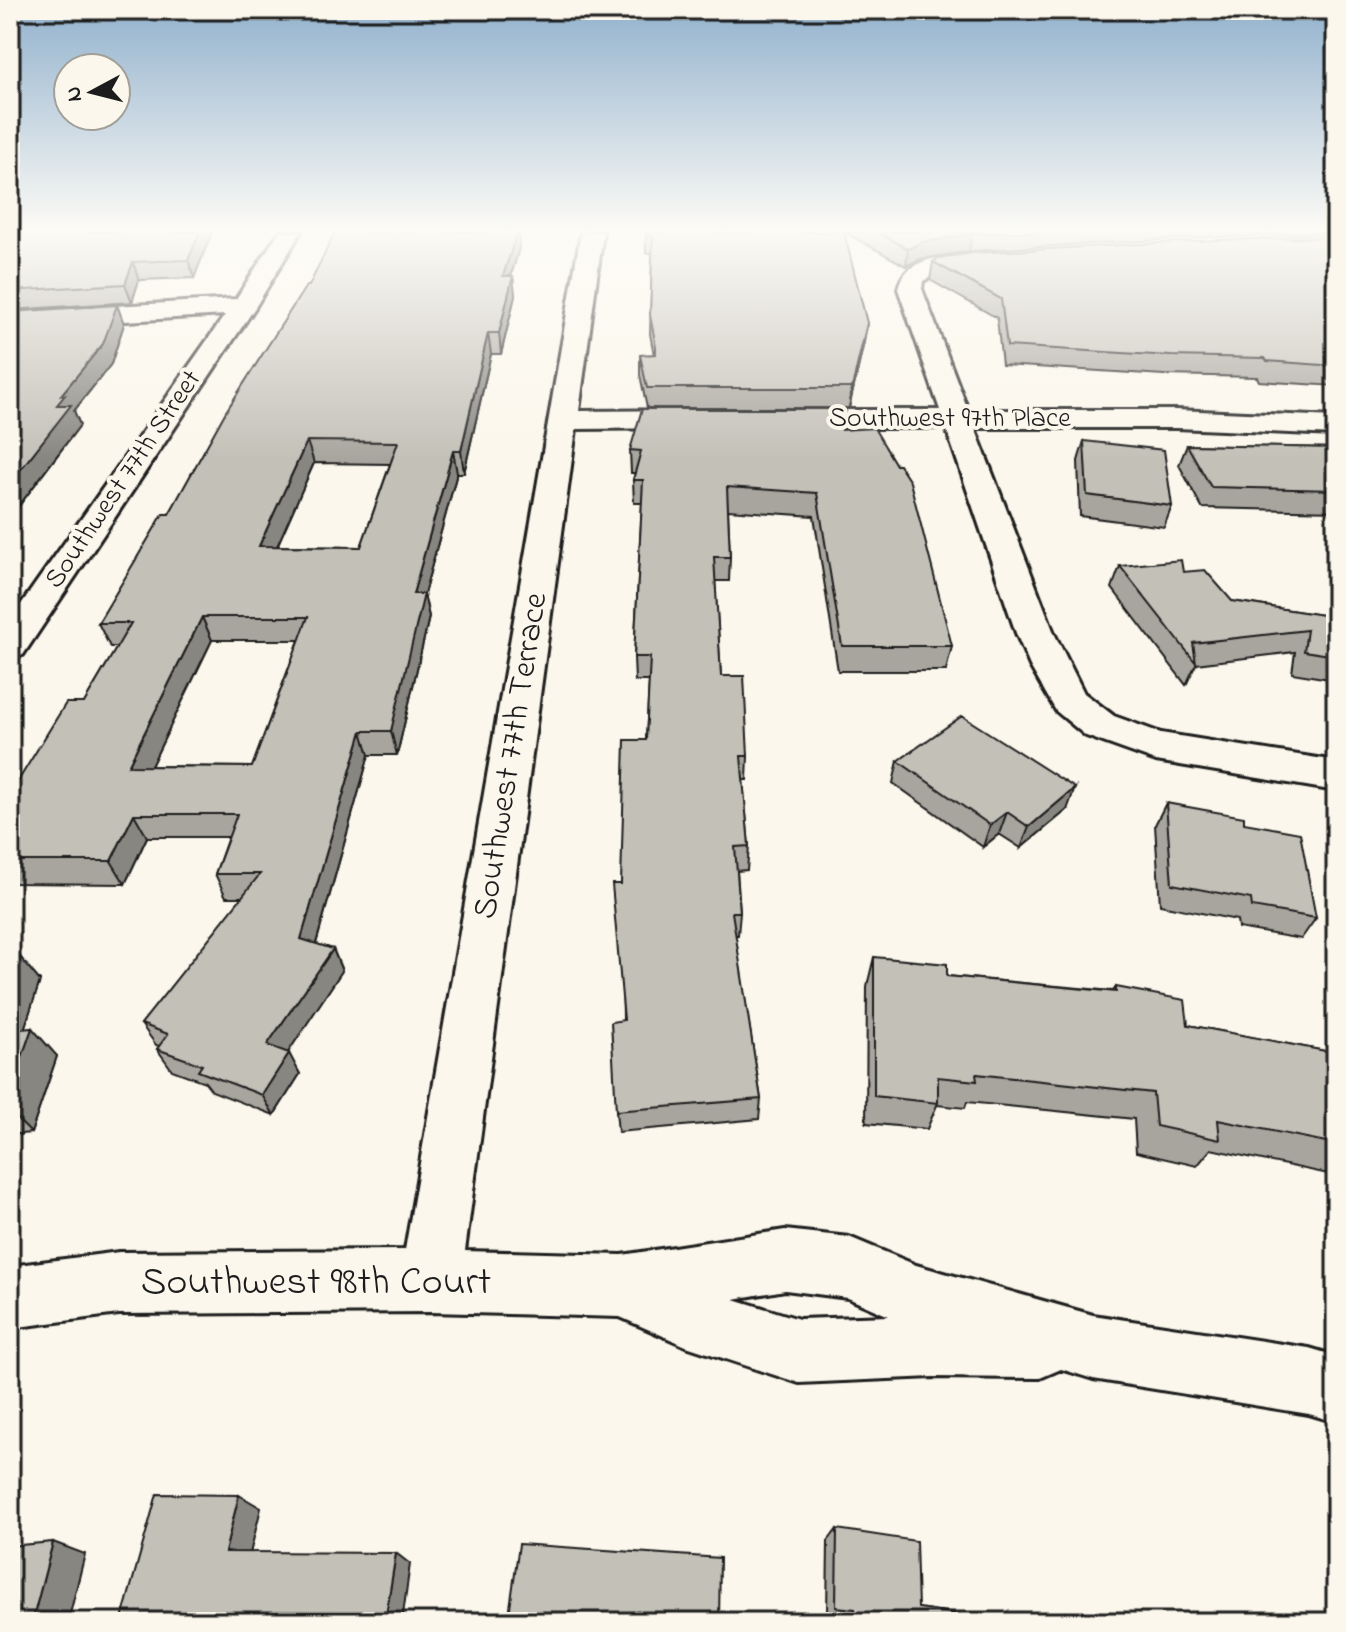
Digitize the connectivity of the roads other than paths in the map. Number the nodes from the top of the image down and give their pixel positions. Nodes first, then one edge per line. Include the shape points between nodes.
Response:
1 (208, 308) edge
2 (243, 308) edge
3 (580, 308) edge
4 (917, 308) edge
5 (10, 320) edge
6 (726, 419) edge
7 (757, 419) edge
8 (960, 419) junction
9 (563, 420) junction
10 (1336, 426) edge
11 (10, 647) edge
12 (1336, 776) edge
13 (430, 1281) junction
14 (622, 1286) junction
15 (10, 1297) edge
16 (1093, 1347) junction
17 (1336, 1389) edge

1 - 5 street
2 - 11 street, Southwest 77th Street
3 - 9 street, Southwest 77th Terrace
4 - 8 street
6 - 9 street
7 - 8 street, Southwest 97th Place
8 - 10 street, Southwest 97th Place via 1176,419
8 - 12 street via 1035,633 1070,702 1100,726 1156,747
9 - 13 street, Southwest 77th Terrace
13 - 14 street, Southwest 98th Court
13 - 15 street, Southwest 98th Court via 119,1283
14 - 16 street, Southwest 98th Court via 686,1315 799,1351 933,1345
14 - 16 street, Southwest 98th Court via 772,1261 820,1262
16 - 17 street, Southwest 98th Court

